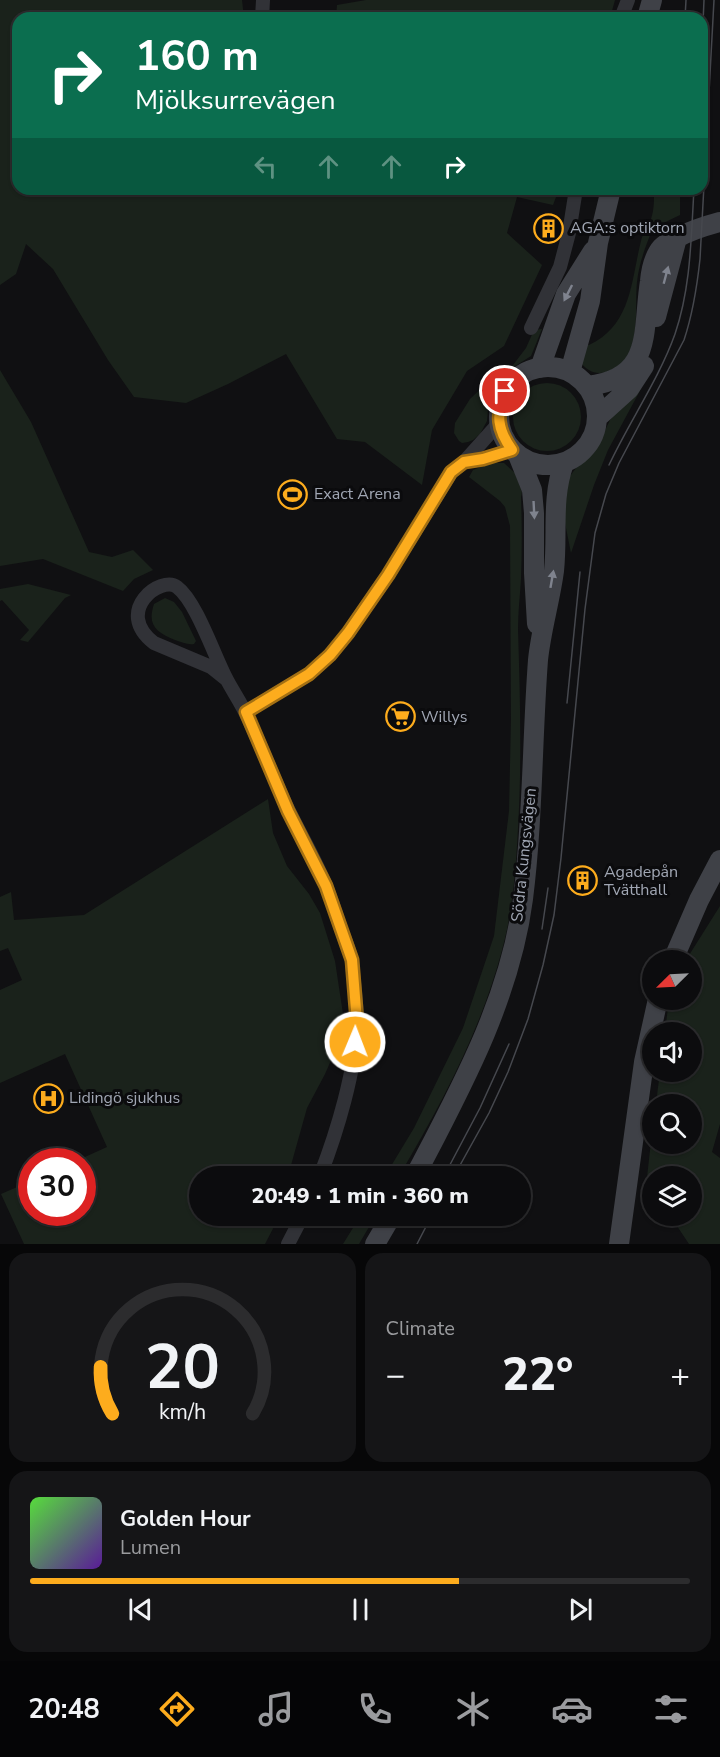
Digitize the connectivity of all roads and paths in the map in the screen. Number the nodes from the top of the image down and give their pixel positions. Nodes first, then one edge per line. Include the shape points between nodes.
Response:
1 (575, 195) edge
2 (610, 195) edge
3 (720, 222) edge
4 (677, 238) junction
5 (598, 243) junction
6 (531, 328) dead end
7 (540, 368) junction
8 (570, 372) junction
9 (588, 386) junction
10 (598, 417) junction
11 (499, 423) junction
12 (515, 452) junction
13 (464, 462) junction
14 (564, 463) junction
15 (539, 657) junction
16 (226, 679) junction
17 (246, 712) junction
18 (720, 860) edge
19 (677, 950) edge
20 (656, 1010) edge
21 (323, 1166) edge
22 (420, 1166) edge
23 (297, 1226) edge
24 (387, 1226) edge
25 (391, 1226) edge
26 (288, 1244) edge
27 (375, 1244) edge
28 (385, 1244) edge
29 (619, 1244) edge

1 - 6 street via 560,267
2 - 5 main road
3 - 4 main road
4 - 9 main road via 660,249 655,259 645,335 633,364 618,378
10 -> 4 main road via 629,388 646,362
5 -> 7 main road via 566,294
5 - 8 main road via 590,301
7 - 8 main road
7 - 11 main road via 516,378 505,391 499,406
8 - 9 main road
9 - 10 main road via 596,401
10 - 14 main road via 595,433 586,447
11 - 12 main road, Södra Kungsvägen
11 - 13 street
12 - 13 street
12 - 14 main road via 540,465
12 -> 15 main road, Södra Kungsvägen via 532,490
13 - 17 street via 451,472 388,575 330,655 309,674
15 -> 14 main road, Södra Kungsvägen via 554,569 555,502
15 - 22 main road, Södra Kungsvägen via 529,845 511,959 477,1054
16 - 16 street via 184,593 167,584 146,596 137,613 146,637 211,667
16 - 17 street
17 - 21 street via 288,811 326,886 352,960 355,1042 343,1106
18 - 19 main road
20 - 29 main road via 644,1062
23 - 26 street
24 - 27 main road
25 - 28 main road

